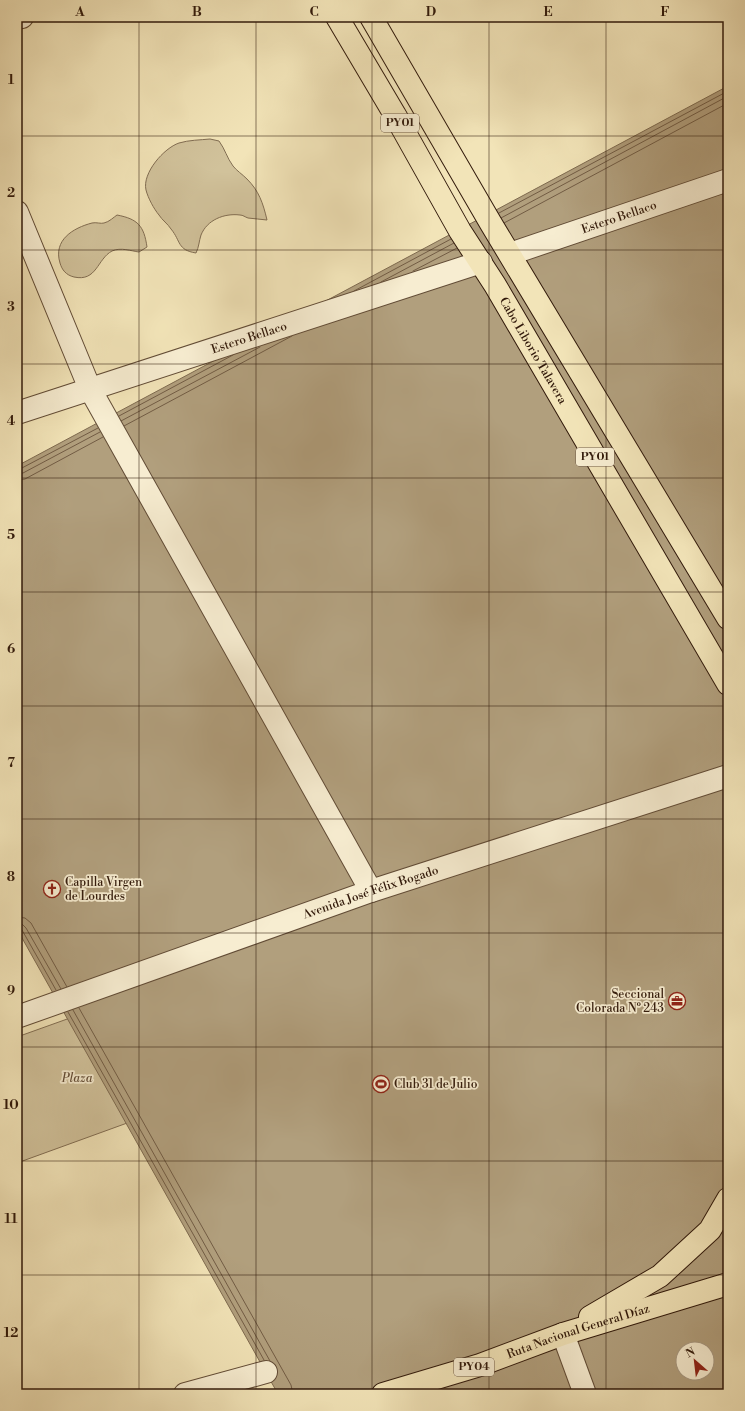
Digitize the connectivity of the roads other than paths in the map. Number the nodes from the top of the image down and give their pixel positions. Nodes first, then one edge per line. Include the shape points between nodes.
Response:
1 (22, 17) edge
2 (337, 17) edge
3 (371, 17) edge
4 (17, 18) edge
5 (728, 180) edge
6 (17, 212) edge
7 (510, 254) junction
8 (481, 262) junction
9 (90, 388) junction
10 (17, 413) edge
11 (728, 618) edge
12 (728, 684) edge
13 (728, 776) edge
14 (371, 891) junction
15 (17, 1017) edge
16 (728, 1199) edge
17 (728, 1284) edge
18 (563, 1334) junction
19 (266, 1372) dead end
20 (581, 1391) edge
21 (185, 1394) edge
22 (383, 1394) edge

1 - 4 street
2 - 8 highway, Cabo Liborio Talavera / PY01 via 460,231
3 - 7 highway, PY01
5 - 7 street, Estero Bellaco
6 - 9 street
7 - 11 highway, PY01
8 - 9 street, Estero Bellaco
8 - 12 highway, Cabo Liborio Talavera / PY01
9 - 10 street, Estero Bellaco
9 - 14 street
13 - 14 street, Avenida José Félix Bogado
14 - 15 street, Avenida José Félix Bogado
16 - 18 highway via 710,1230 660,1276
17 - 18 highway, Ruta Nacional General Díaz / PY04
18 - 20 street
18 - 22 highway, Ruta Nacional General Díaz / PY04 via 480,1365
19 - 21 street

